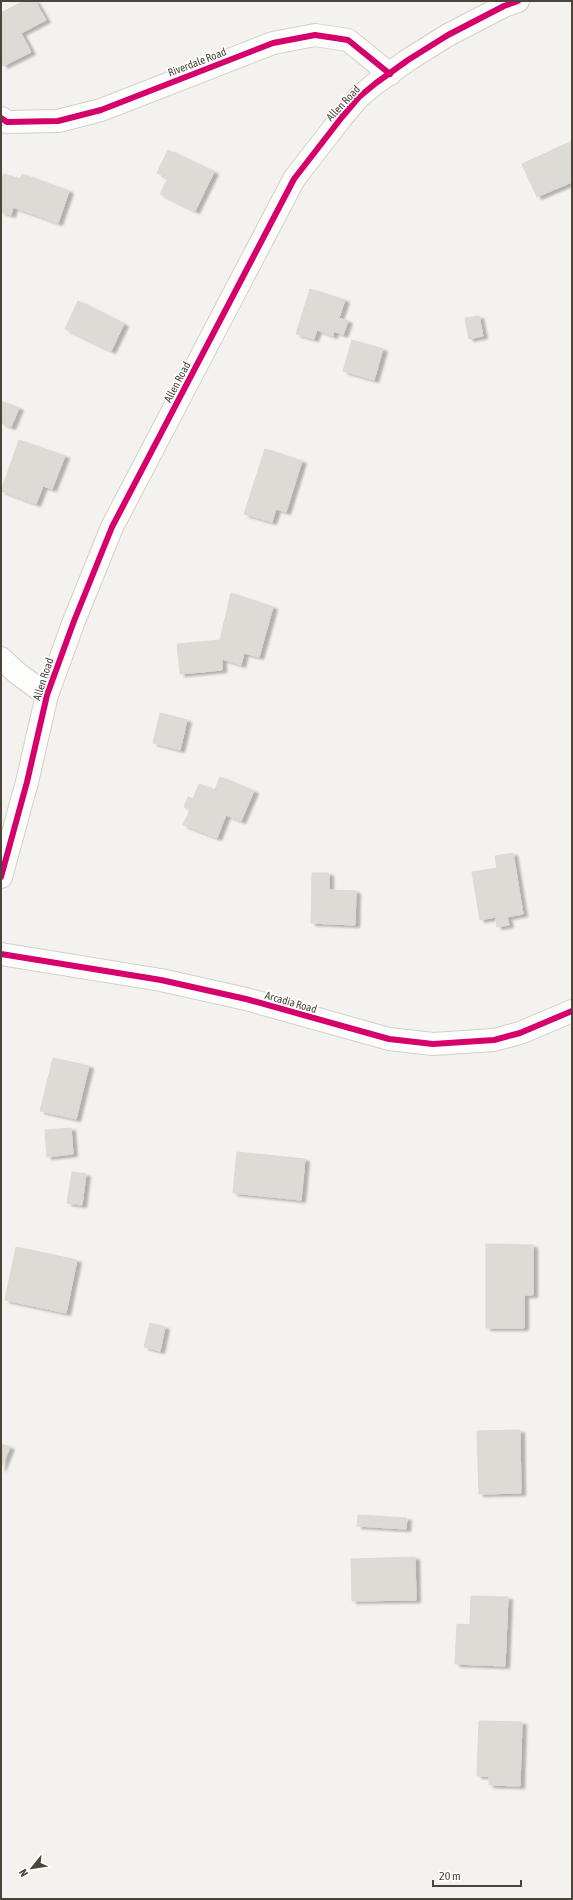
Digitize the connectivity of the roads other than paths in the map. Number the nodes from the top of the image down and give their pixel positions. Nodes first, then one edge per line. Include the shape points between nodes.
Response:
1 (518, 1) edge
2 (390, 74) junction
3 (1, 118) edge
4 (1, 658) edge
5 (47, 695) junction
6 (1, 877) edge
7 (1, 954) edge
8 (572, 1012) edge

1 - 2 street, Allen Road via 448,35
2 - 3 street, Riverdale Road via 348,40 315,35 273,43 94,112 58,121 7,122
2 - 5 street, Allen Road via 359,97 294,178 112,528
4 - 5 street
5 - 6 street, Allen Road
7 - 8 street, Arcadia Road via 162,980 246,999 390,1039 433,1044 494,1040 520,1033

